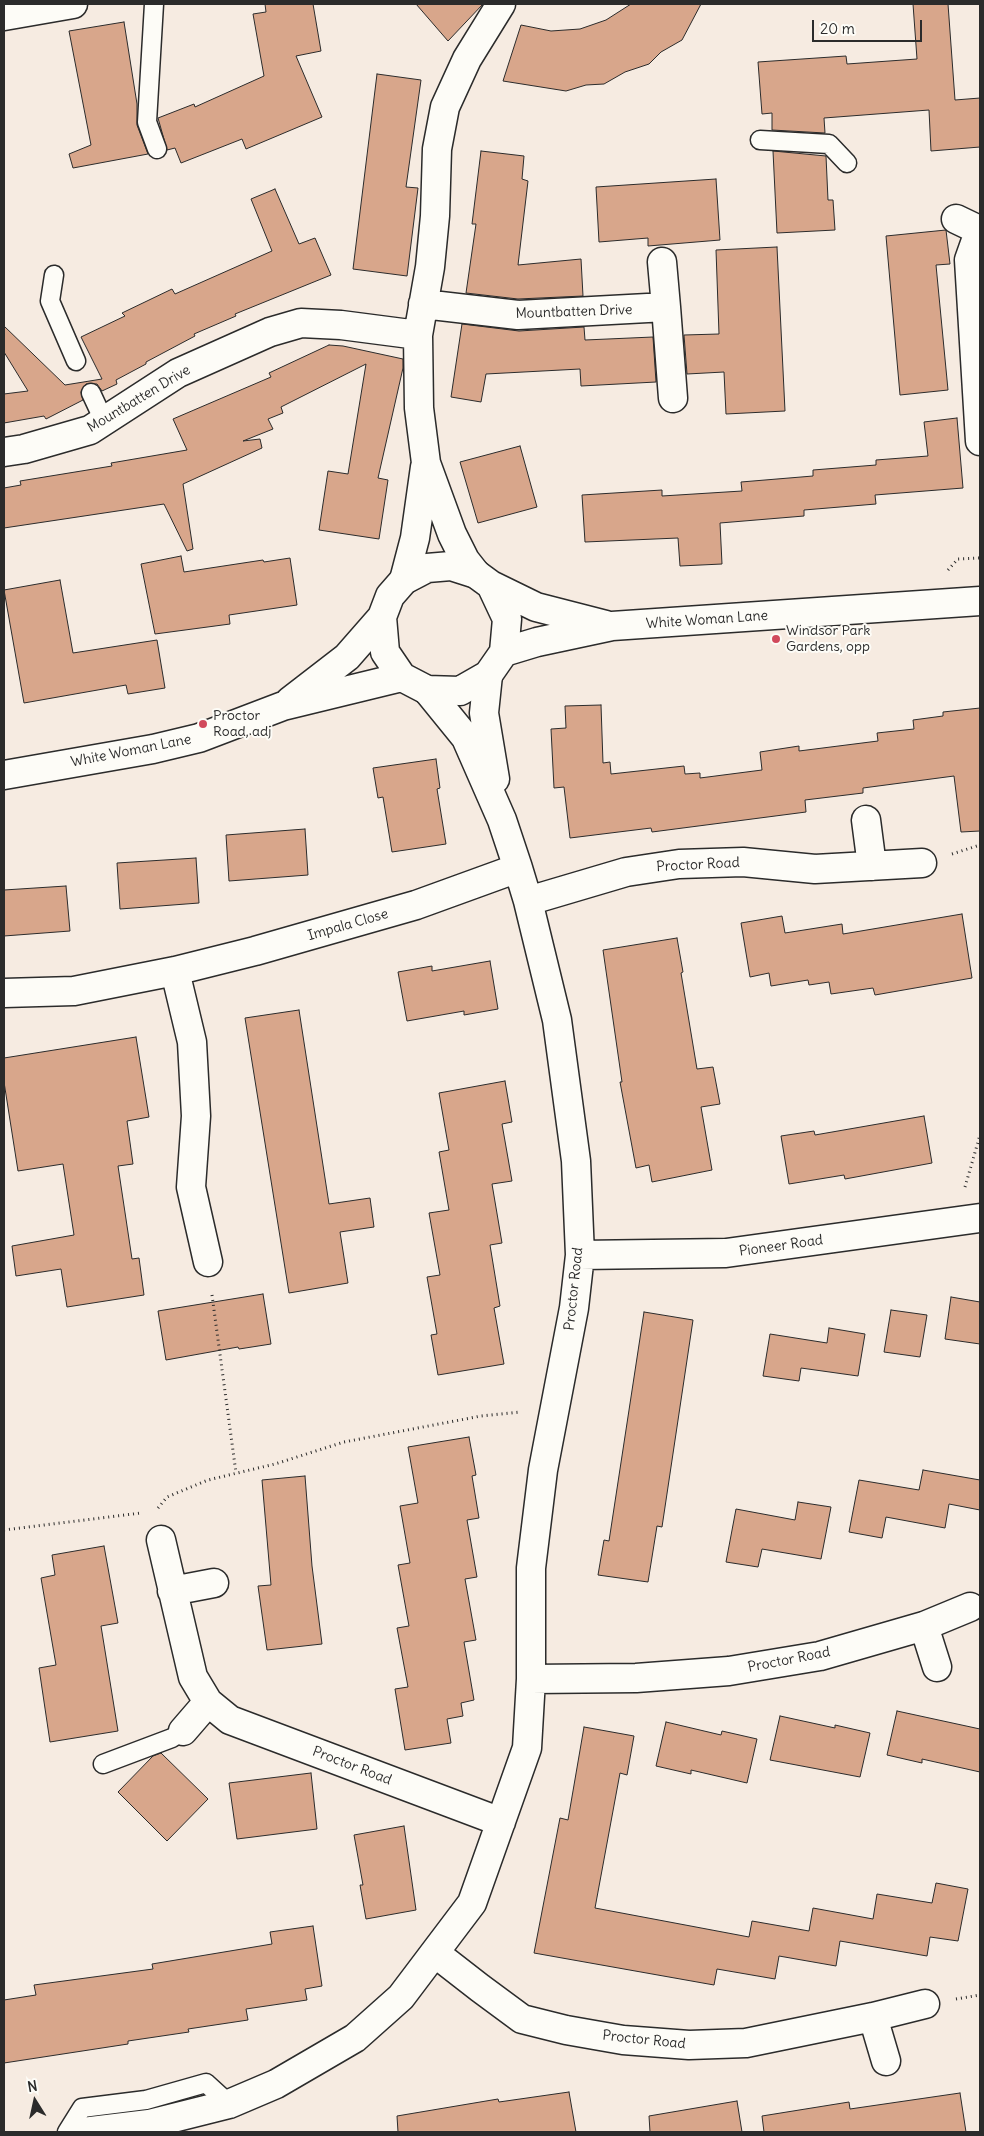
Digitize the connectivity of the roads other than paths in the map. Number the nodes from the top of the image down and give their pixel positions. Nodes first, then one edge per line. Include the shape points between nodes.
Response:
1 (73, 4) edge
2 (154, 4) edge
3 (501, 4) edge
4 (4, 16) edge
5 (760, 140) dead end
6 (157, 149) dead end
7 (847, 162) dead end
8 (972, 226) edge
9 (662, 262) dead end
10 (54, 276) dead end
11 (423, 304) junction
12 (666, 307) junction
13 (418, 336) junction
14 (76, 361) dead end
15 (91, 393) dead end
16 (673, 398) dead end
17 (104, 421) junction
18 (980, 441) edge
19 (4, 452) edge
20 (426, 463) junction
21 (404, 580) junction
22 (483, 580) junction
23 (980, 601) edge
24 (382, 617) junction
25 (612, 626) junction
26 (504, 652) junction
27 (488, 675) junction
28 (402, 677) junction
29 (426, 690) junction
30 (283, 706) junction
31 (4, 775) edge
32 (502, 820) junction
33 (866, 820) dead end
34 (922, 863) dead end
35 (872, 866) junction
36 (518, 868) junction
37 (528, 901) junction
38 (175, 971) junction
39 (4, 992) edge
40 (973, 1219) edge
41 (580, 1255) junction
42 (208, 1262) road end
43 (161, 1540) dead end
44 (214, 1583) dead end
45 (172, 1591) junction
46 (970, 1607) dead end
47 (924, 1626) junction
48 (937, 1667) dead end
49 (531, 1679) junction
50 (208, 1702) junction
51 (183, 1731) joint
52 (103, 1764) dead end
53 (501, 1822) junction
54 (435, 1953) junction
55 (925, 2004) dead end
56 (873, 2017) junction
57 (886, 2061) dead end
58 (229, 2104) junction
59 (67, 2132) edge
60 (83, 2132) edge

1 - 4 street
2 - 6 lane via 147,122
3 - 11 street via 467,59 445,107 437,149 435,216
5 - 7 lane via 829,144
8 - 18 street via 968,260
9 - 12 street
10 - 14 lane via 50,300
11 - 12 street, Mountbatten Drive via 518,315
11 - 13 street
12 - 16 street
13 - 17 street, Mountbatten Drive via 341,325 293,325 178,373
13 - 20 street via 419,408
15 - 17 lane
17 - 19 street, Mountbatten Drive via 90,430
20 - 21 street via 415,538
20 - 22 street via 452,534 465,560
21 - 22 street, White Woman Lane via 427,568 451,566
21 - 24 street, White Woman Lane via 390,596
22 - 25 street, White Woman Lane via 536,607
22 - 26 street, White Woman Lane via 507,619
23 - 25 street, White Woman Lane
24 - 28 street, White Woman Lane via 385,652
24 - 30 street, White Woman Lane via 347,657
25 - 26 street, White Woman Lane
26 - 27 street, White Woman Lane
27 - 29 street, White Woman Lane via 460,691
27 - 32 street, Proctor Road via 484,713
28 - 29 street, White Woman Lane
28 - 30 street, White Woman Lane
29 - 32 street, Proctor Road via 466,738
30 - 31 street, White Woman Lane via 190,740
32 - 36 street, Proctor Road
33 - 35 street
34 - 35 street, Proctor Road
35 - 37 street, Proctor Road via 815,869 743,862 679,864 626,872
36 - 37 street, Proctor Road
36 - 38 street, Impala Close via 416,905
37 - 41 street, Proctor Road via 557,1020 576,1161
38 - 39 street, Impala Close via 74,991
38 - 42 street via 192,1042 196,1116 191,1188
40 - 41 street, Pioneer Road via 726,1254
41 - 49 street, Proctor Road via 574,1308 543,1470 531,1568
43 - 45 street, Proctor Road
44 - 45 street
45 - 50 street, Proctor Road via 193,1677
46 - 47 street, Proctor Road
47 - 48 street
47 - 49 street, Proctor Road via 820,1656 729,1671 636,1678
49 - 53 street, Proctor Road via 527,1748
50 - 51 street
50 - 53 street, Proctor Road via 230,1720
51 - 52 lane
53 - 54 street, Proctor Road via 472,1903
54 - 56 street, Proctor Road via 522,2019 622,2040 689,2045 746,2043
54 - 58 street, Proctor Road via 401,1997 355,2038 276,2084
55 - 56 street, Proctor Road
56 - 57 street
58 - 59 lane via 206,2084 146,2100 82,2108
58 - 60 street, Proctor Road via 149,2124

